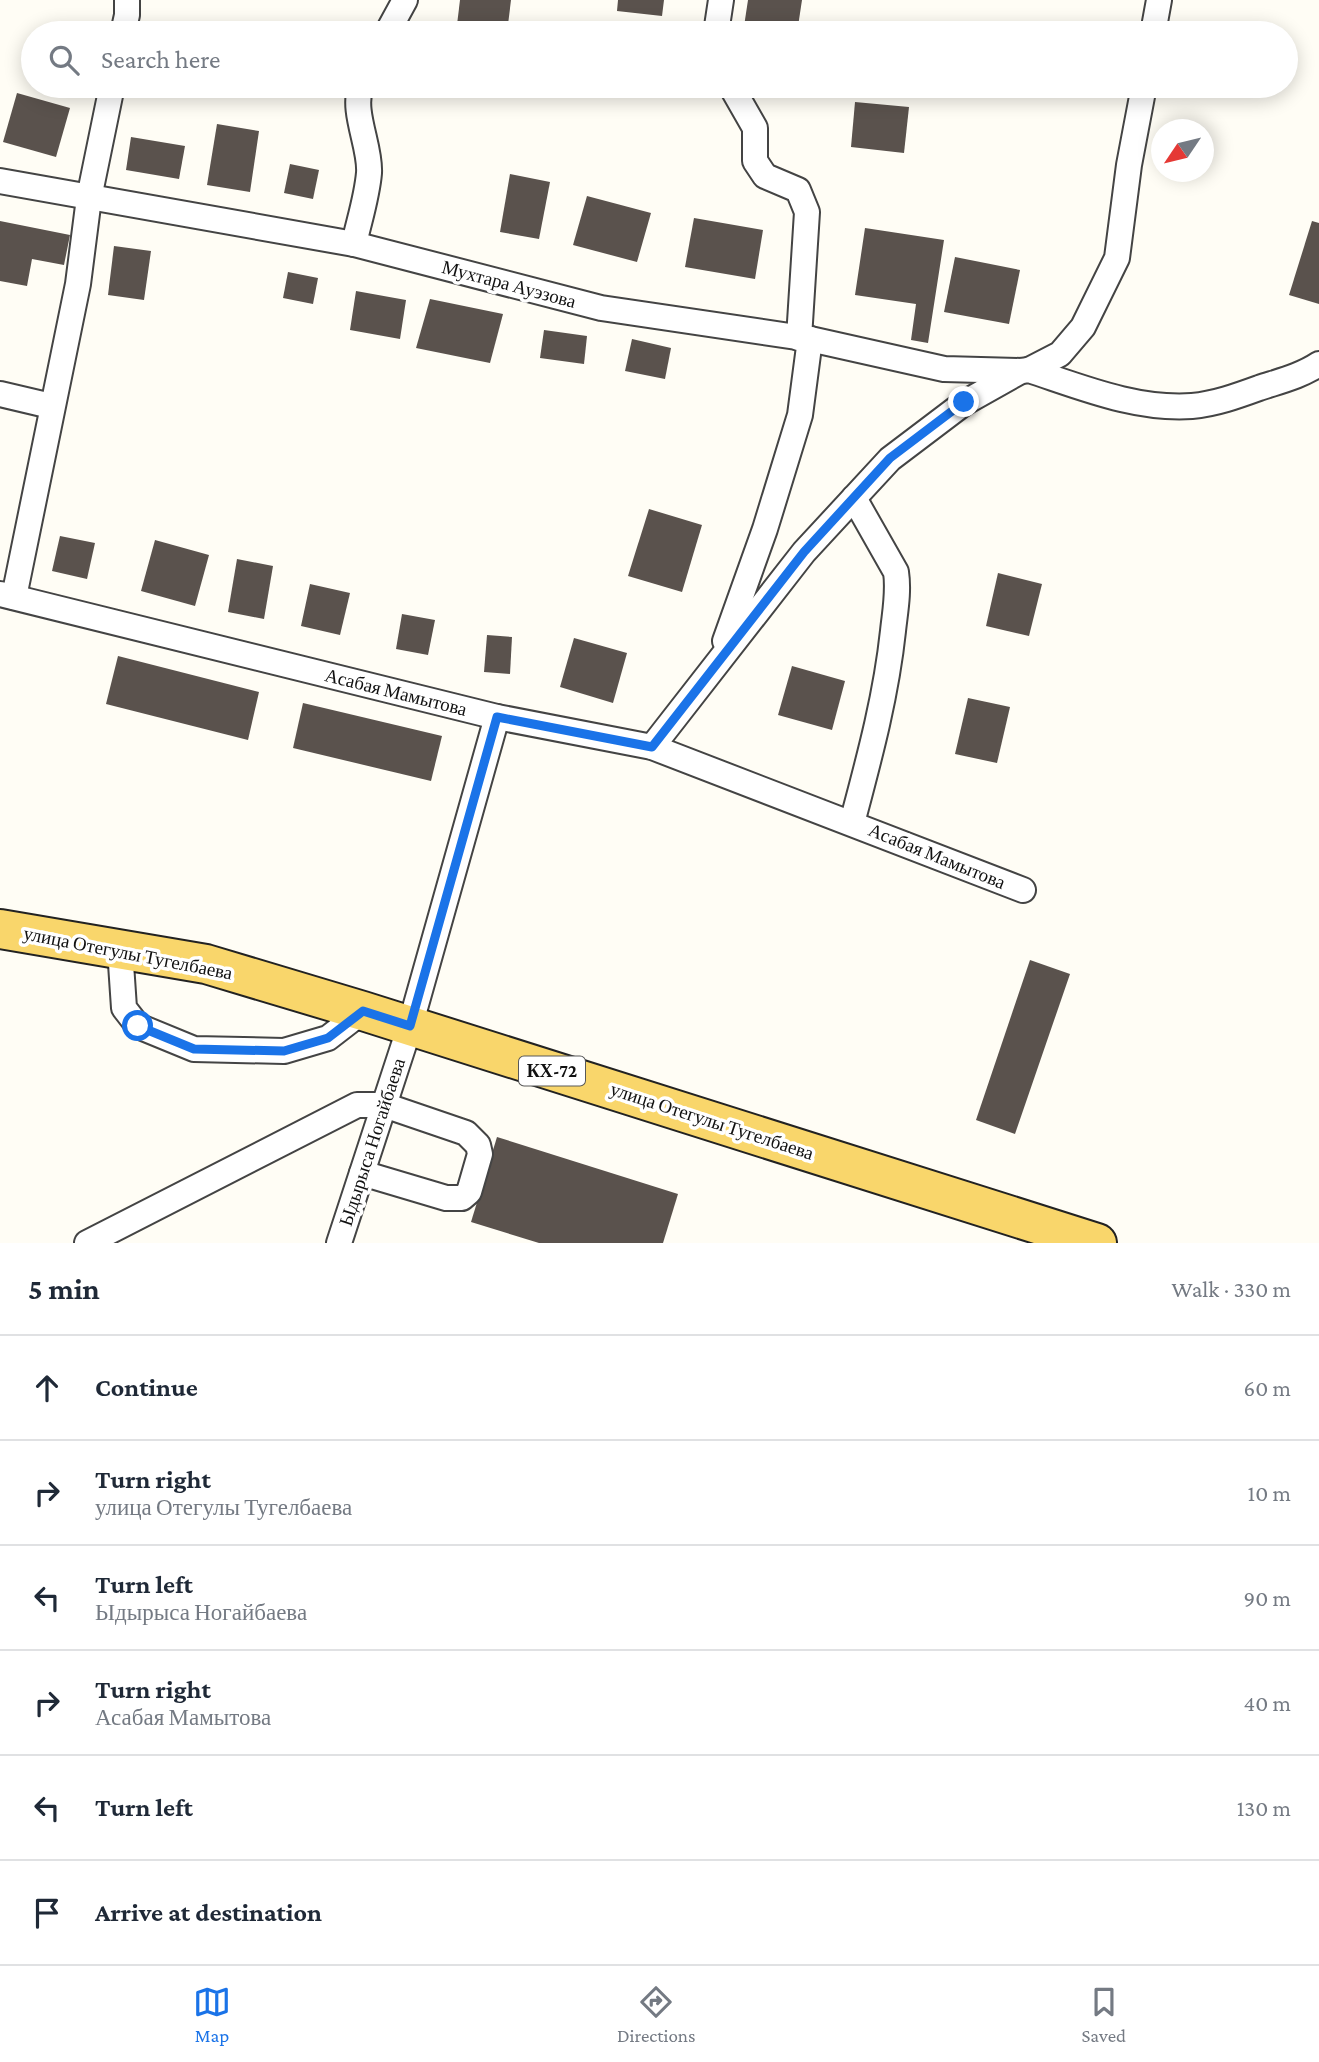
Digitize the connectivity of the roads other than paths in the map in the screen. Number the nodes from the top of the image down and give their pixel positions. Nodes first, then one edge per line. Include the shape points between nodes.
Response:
1 (127, 0) edge
2 (405, 0) edge
3 (721, 0) edge
4 (1159, 0) edge
5 (126, 21) edge
6 (394, 21) edge
7 (718, 21) edge
8 (1155, 21) edge
9 (110, 98) edge
10 (359, 98) edge
11 (738, 98) edge
12 (1141, 98) edge
13 (0, 181) edge
14 (89, 198) junction
15 (354, 244) junction
16 (804, 339) junction
17 (1319, 364) edge
18 (1025, 370) junction
19 (0, 394) edge
20 (51, 407) junction
21 (854, 498) junction
22 (7, 595) edge
23 (718, 662) junction
24 (497, 717) junction
25 (652, 747) junction
26 (852, 823) junction
27 (1023, 890) dead end
28 (0, 929) edge
29 (120, 949) junction
30 (363, 1011) junction
31 (410, 1026) junction
32 (384, 1105) junction
33 (362, 1173) junction
34 (88, 1243) edge
35 (340, 1243) edge
36 (1097, 1243) edge

1 - 5 street
2 - 6 street
3 - 7 street
4 - 8 street
9 - 14 street
10 - 15 street via 369,172
11 - 16 street via 755,128 755,161 765,176 799,190 807,212
12 - 18 street via 1117,258 1083,327 1060,354
13 - 14 street, Мухтара Ауэзова
14 - 15 street, Мухтара Ауэзова
14 - 20 street via 78,284
15 - 16 street, Мухтара Ауэзова via 601,308
16 - 18 street, Мухтара Ауэзова via 944,369
16 - 23 street via 800,415
17 - 18 street via 1306,373 1223,401 1192,406 1152,405
18 - 21 street via 964,402 890,458
19 - 20 street
20 - 22 street
21 - 23 street via 804,552
21 - 26 street via 896,572 898,584 880,719
22 - 24 street, Асабая Мамытова
23 - 25 street
24 - 25 street, Асабая Мамытова
24 - 31 street, Ыдырыса Ногайбаева
25 - 26 street, Асабая Мамытова
26 - 27 street, Асабая Мамытова
28 - 29 main road, улица Отегулы Тугелбаева / КХ-72
29 - 30 main road, улица Отегулы Тугелбаева / КХ-72 via 206,964
29 - 30 street via 124,1009 138,1026 194,1049 284,1051 328,1038
30 - 31 main road, улица Отегулы Тугелбаева / КХ-72
31 - 32 street, Ыдырыса Ногайбаева
31 - 36 main road, улица Отегулы Тугелбаева / КХ-72
32 - 33 street, Ыдырыса Ногайбаева
32 - 33 street via 466,1133 478,1145 480,1154 469,1192 462,1198 446,1198
32 - 34 street via 357,1105
33 - 35 street, Ыдырыса Ногайбаева

